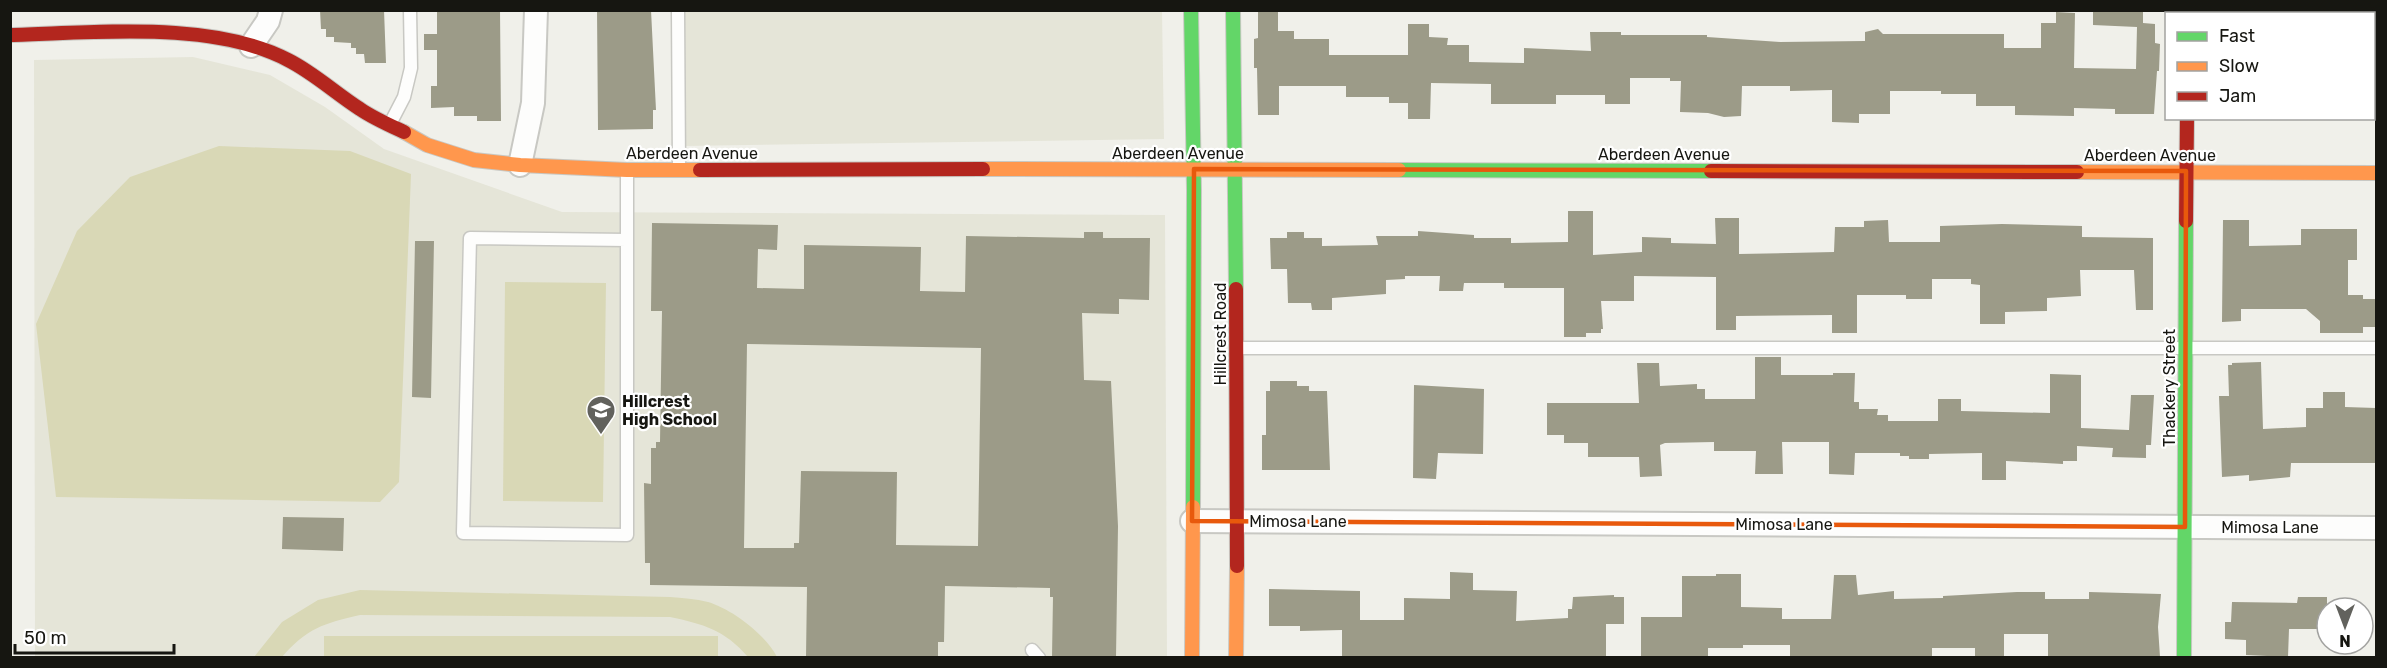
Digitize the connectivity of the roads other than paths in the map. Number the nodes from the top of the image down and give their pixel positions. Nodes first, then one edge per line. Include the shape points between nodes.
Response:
1 (271, 10) edge
2 (410, 10) edge
3 (536, 10) edge
4 (678, 10) edge
5 (1191, 10) edge
6 (1233, 10) edge
7 (10, 34) edge
8 (251, 46) junction
9 (2187, 120) edge
10 (389, 125) junction
11 (520, 165) junction
12 (1194, 169) junction
13 (627, 170) junction
14 (680, 170) junction
15 (1236, 170) junction
16 (2186, 171) junction
17 (2376, 173) edge
18 (627, 240) junction
19 (2186, 347) junction
20 (1237, 348) junction
21 (2376, 348) edge
22 (1192, 521) junction
23 (1238, 521) junction
24 (2185, 527) junction
25 (2376, 528) edge
26 (1192, 657) edge
27 (1236, 657) edge
28 (2184, 657) edge

1 - 8 street
2 - 10 lane via 411,68 404,97
3 - 11 street via 533,103
4 - 14 lane
5 - 12 street, Hillcrest Road
6 - 15 street, Hillcrest Road
7 - 8 street, Aberdeen Avenue via 142,27
8 - 10 street, Aberdeen Avenue via 287,59
9 - 16 street, Thackery Street
10 - 11 street, Aberdeen Avenue via 448,153
11 - 13 street, Aberdeen Avenue
12 - 14 street, Aberdeen Avenue
12 - 15 street, Aberdeen Avenue
12 - 22 street, Hillcrest Road
13 - 14 street, Aberdeen Avenue
13 - 18 lane
15 - 16 street, Aberdeen Avenue
15 - 20 street, Hillcrest Road
16 - 17 street, Aberdeen Avenue
16 - 19 street, Thackery Street
18 - 18 lane via 627,535 463,533 470,238
19 - 20 lane
19 - 21 lane
19 - 24 street, Thackery Street
20 - 23 street, Hillcrest Road
22 - 23 street, Mimosa Lane
22 - 26 street, Hillcrest Road
23 - 24 street, Mimosa Lane
23 - 27 street, Hillcrest Road
24 - 25 street, Mimosa Lane
24 - 28 street, Thackery Street

